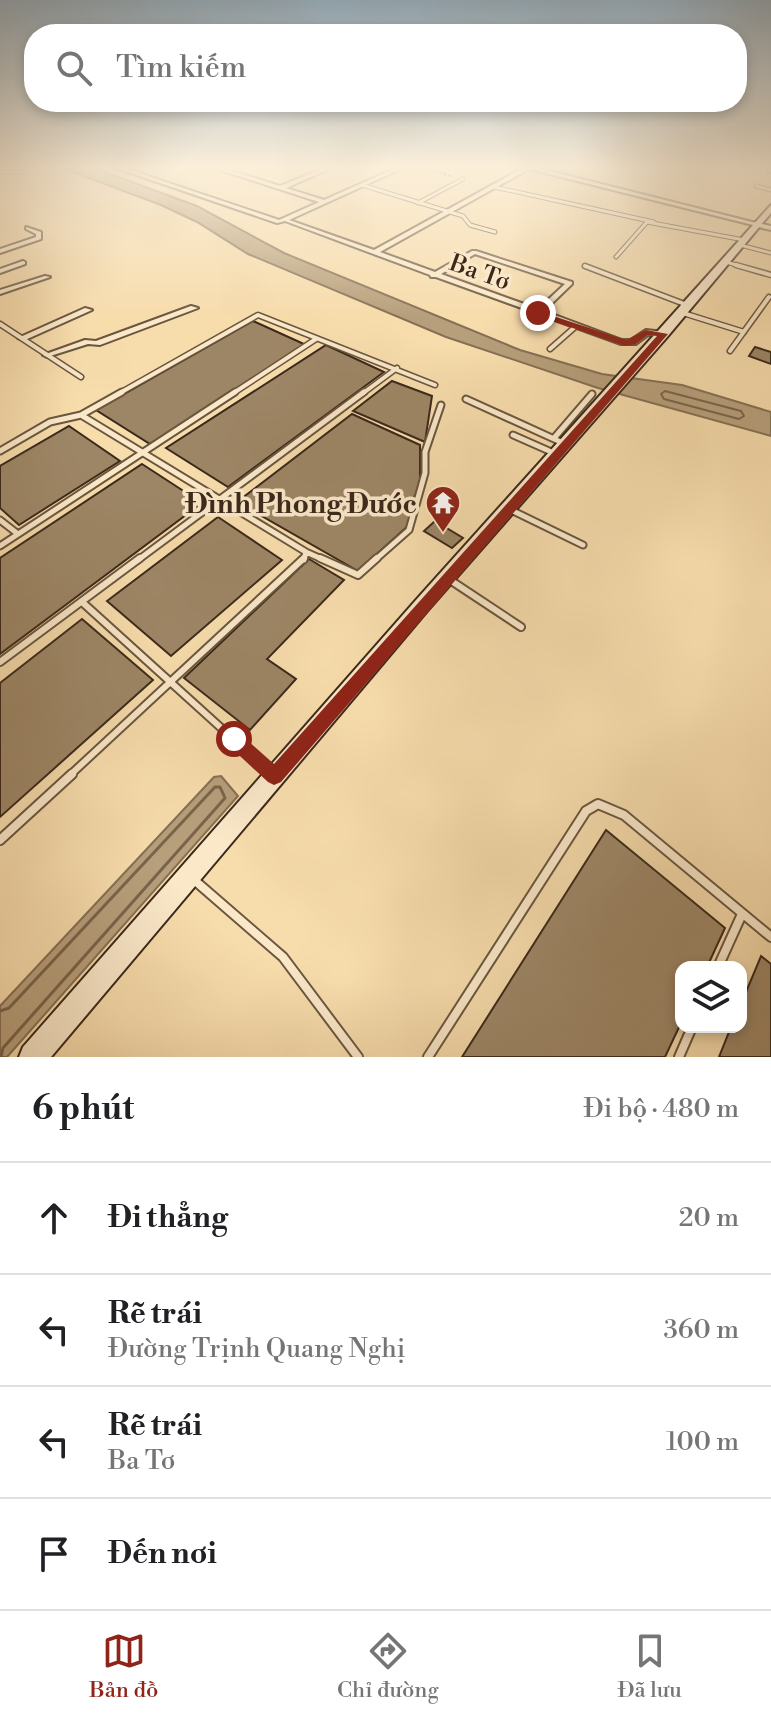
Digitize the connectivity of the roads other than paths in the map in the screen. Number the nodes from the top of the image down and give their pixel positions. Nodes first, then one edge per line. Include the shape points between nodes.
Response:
1 (261, 217) edge
2 (295, 217) edge
3 (439, 217) edge
4 (464, 217) edge
5 (633, 217) edge
6 (730, 217) edge
7 (763, 217) edge
8 (288, 221) junction
9 (654, 222) junction
10 (757, 224) junction
11 (28, 228) dead end
12 (771, 228) edge
13 (495, 232) dead end
14 (742, 242) junction
15 (0, 251) edge
16 (374, 253) junction
17 (771, 253) edge
18 (616, 257) dead end
19 (725, 262) junction
20 (23, 263) dead end
21 (585, 266) dead end
22 (0, 271) edge
23 (771, 275) edge
24 (433, 276) junction
25 (47, 277) dead end
26 (0, 292) edge
27 (769, 297) edge
28 (194, 308) dead end
29 (685, 309) junction
30 (88, 310) dead end
31 (538, 313) junction
32 (0, 324) edge
33 (575, 327) junction
34 (744, 332) junction
35 (664, 334) junction
36 (22, 338) junction
37 (317, 339) junction
38 (550, 349) dead end
39 (730, 351) dead end
40 (47, 355) junction
41 (397, 368) junction
42 (81, 377) dead end
43 (435, 385) dead end
44 (466, 399) dead end
45 (441, 405) dead end
46 (81, 415) junction
47 (513, 435) dead end
48 (559, 445) junction
49 (0, 451) edge
50 (140, 453) junction
51 (220, 501) junction
52 (508, 508) junction
53 (0, 520) edge
54 (18, 534) junction
55 (583, 545) dead end
56 (0, 546) edge
57 (306, 552) junction
58 (447, 577) junction
59 (82, 602) junction
60 (521, 627) dead end
61 (0, 662) edge
62 (171, 683) junction
63 (274, 776) junction
64 (0, 840) edge
65 (189, 876) junction
66 (742, 914) junction
67 (771, 937) edge
68 (721, 961) edge
69 (689, 1033) edge
70 (33, 1057) edge
71 (358, 1057) edge
72 (428, 1057) edge
73 (679, 1057) edge

1 - 8 street, Ba Tơ
2 - 8 street
3 - 16 street
4 - 13 lane via 470,225
5 - 9 lane
6 - 10 street
7 - 10 main road
8 - 16 street, Ba Tơ
9 - 14 lane
9 - 18 lane via 647,222
10 - 12 street
10 - 14 main road
11 - 15 street via 39,238
14 - 17 lane
14 - 19 main road
16 - 24 street, Ba Tơ
19 - 23 lane
19 - 29 main road
20 - 22 street
21 - 29 lane
24 - 31 street, Ba Tơ
24 - 31 street via 474,252 570,283
25 - 26 street
27 - 34 lane
28 - 40 street
29 - 34 lane
29 - 35 main road
30 - 36 street
31 - 33 street, Ba Tơ
32 - 36 lane
33 - 35 street, Ba Tơ via 625,343 646,332
33 - 38 lane
34 - 39 lane
35 - 48 main road via 597,398
36 - 40 lane
37 - 41 lane
37 - 46 lane via 262,316 252,317
37 - 50 lane
40 - 42 lane
41 - 43 lane
41 - 51 lane
44 - 48 lane
45 - 57 lane via 409,530 358,575
46 - 49 lane via 58,419
46 - 50 lane
47 - 48 lane
48 - 52 main road
50 - 51 lane
50 - 54 lane
51 - 57 lane
51 - 59 lane
52 - 55 lane
52 - 58 main road
53 - 54 lane
54 - 56 lane
57 - 62 lane via 303,562
58 - 60 lane
58 - 63 main road
59 - 61 lane
59 - 62 lane
62 - 63 lane
62 - 64 lane
63 - 65 main road
65 - 70 main road
65 - 71 lane via 283,957
66 - 67 lane
66 - 68 lane
66 - 72 lane via 624,815 598,804 586,811
69 - 73 lane

